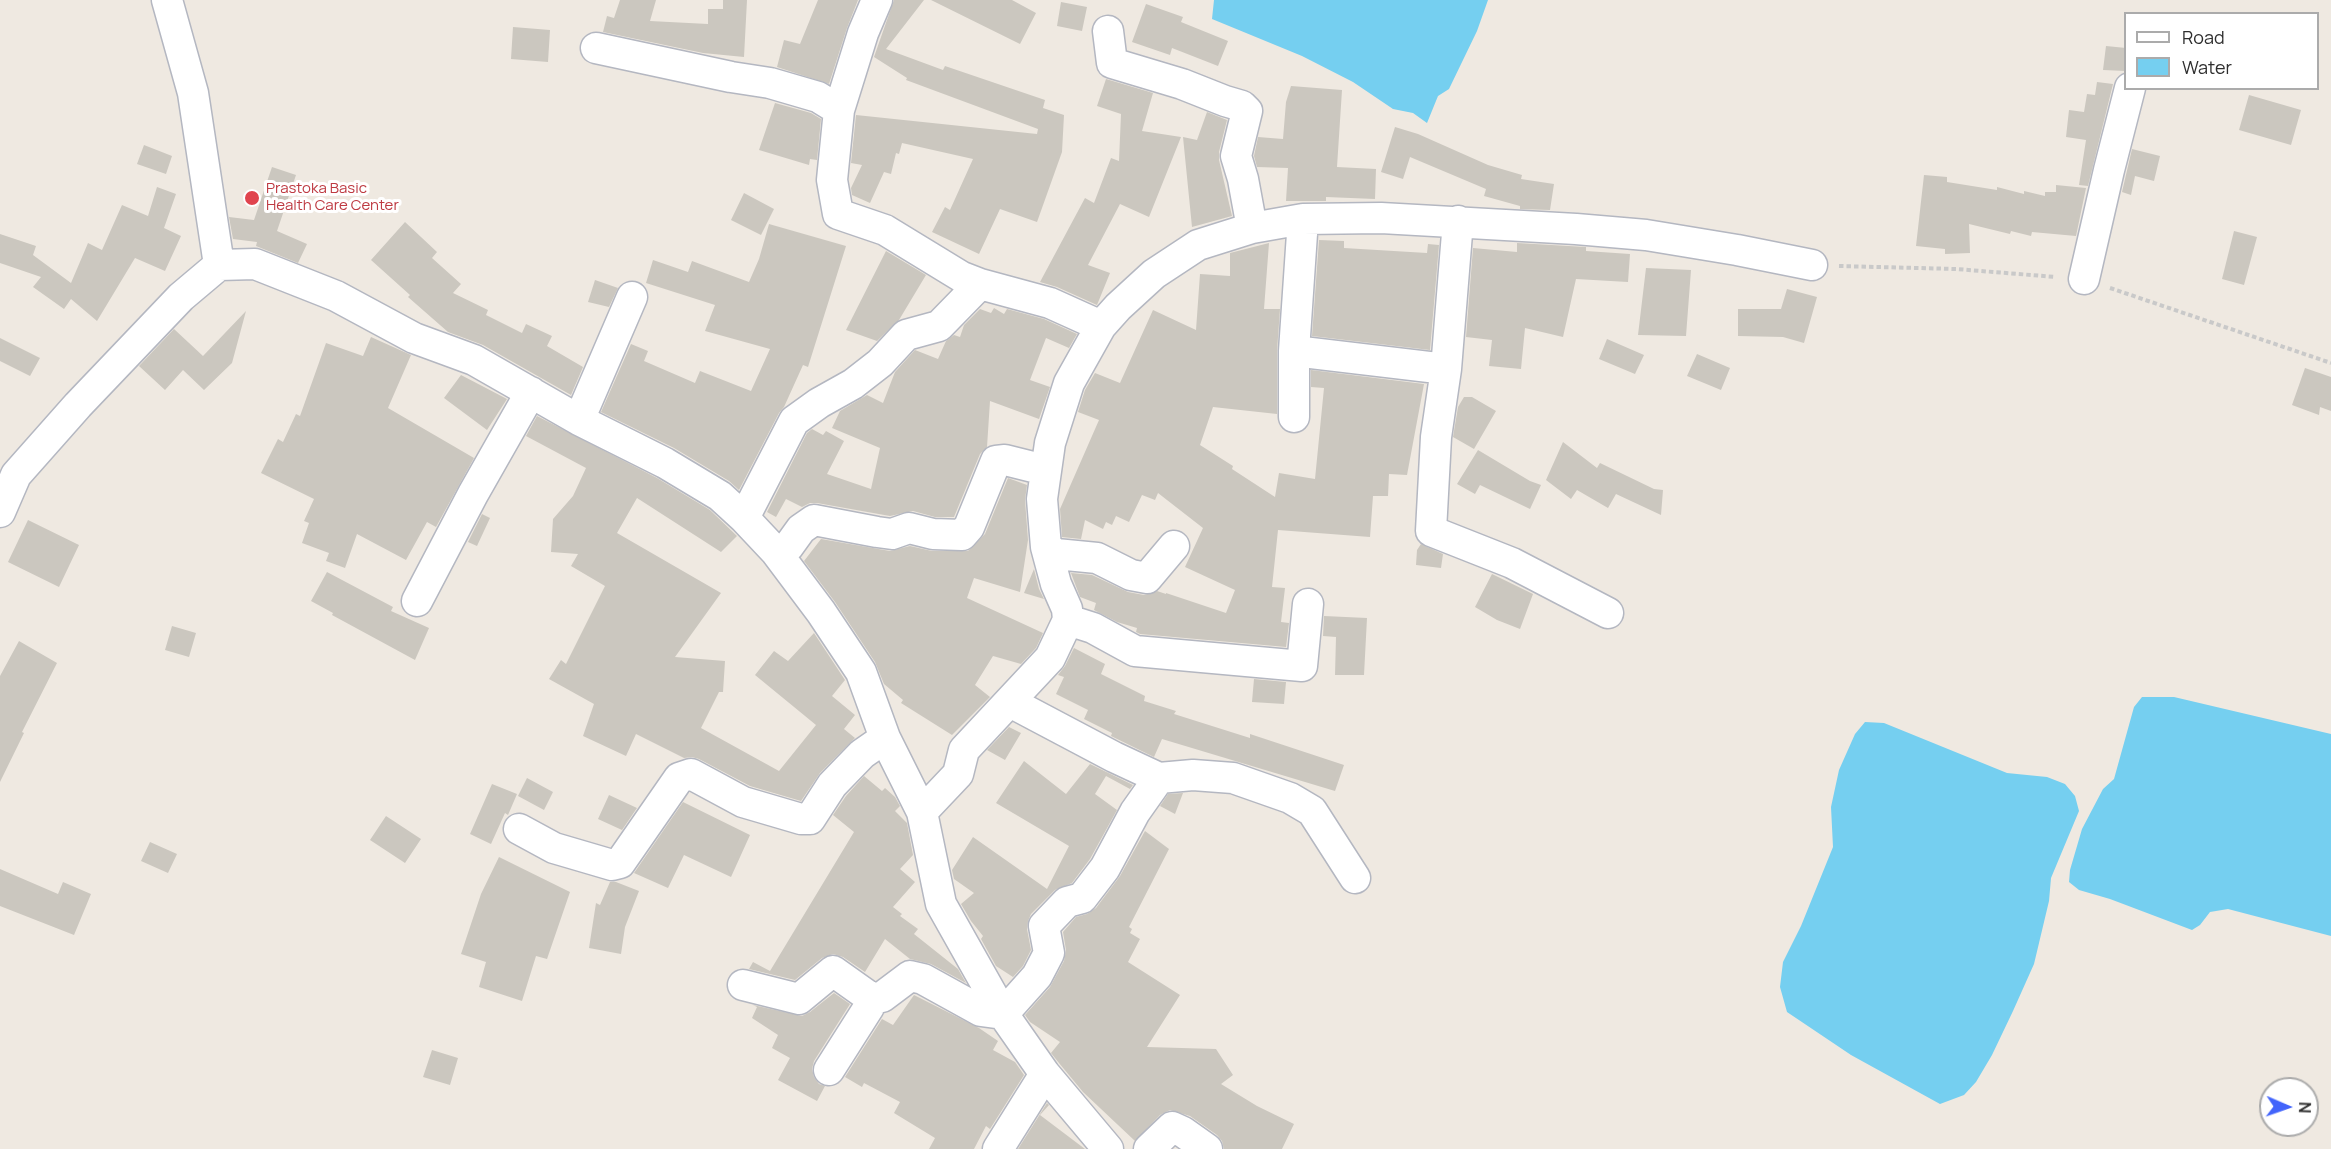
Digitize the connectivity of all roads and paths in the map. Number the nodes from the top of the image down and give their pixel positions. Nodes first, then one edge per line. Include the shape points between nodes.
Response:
1 (167, 0) edge
2 (877, 0) edge
3 (1108, 31) dead end
4 (596, 48) dead end
5 (2129, 90) edge
6 (839, 110) junction
7 (1303, 219) junction
8 (1458, 221) junction
9 (1252, 228) junction
10 (219, 265) junction
11 (1812, 265) dead end
12 (2084, 279) dead end
13 (980, 284) junction
14 (632, 297) dead end
15 (1101, 326) junction
16 (1294, 351) junction
17 (1446, 369) junction
18 (531, 392) junction
19 (1294, 417) dead end
20 (579, 420) junction
21 (8, 470) edge
22 (1045, 470) junction
23 (0, 512) edge
24 (744, 518) junction
25 (1174, 546) dead end
26 (1046, 547) junction
27 (776, 552) junction
28 (417, 601) dead end
29 (1308, 604) dead end
30 (1608, 613) dead end
31 (1068, 620) junction
32 (1010, 702) junction
33 (885, 738) junction
34 (1159, 778) junction
35 (922, 812) junction
36 (519, 829) dead end
37 (1355, 878) dead end
38 (743, 985) dead end
39 (871, 998) junction
40 (1003, 1014) junction
41 (829, 1070) dead end
42 (1046, 1074) junction
43 (998, 1149) edge
44 (1108, 1149) edge
45 (1149, 1149) edge
46 (1208, 1149) edge

1 - 10 street via 193,93
2 - 6 street
3 - 9 street via 1112,63 1182,84 1247,111 1236,156
4 - 6 street via 770,83 818,97
5 - 12 street
6 - 13 street via 832,180 838,214 885,231
7 - 8 street
7 - 9 street
7 - 16 street
8 - 11 street via 1646,236
8 - 17 street
9 - 15 street via 1198,245 1154,274
10 - 18 street via 255,264 336,296 414,338 474,360
10 - 21 street via 181,297 78,405
13 - 15 street via 1050,303
13 - 24 street via 939,326 906,335 853,384 794,421
14 - 20 street
15 - 22 street via 1069,383
16 - 17 street
16 - 19 street
17 - 30 street via 1436,437 1431,531 1512,563
18 - 20 street
18 - 28 street
20 - 24 street via 665,463 720,496
21 - 23 street
22 - 26 street via 1042,499
22 - 27 street via 996,461 969,527 962,535 909,528 892,534 814,520 801,529 788,547
24 - 27 street
25 - 26 street via 1147,578 1131,575 1097,558 1056,554
26 - 31 street
27 - 33 street via 861,672
29 - 31 street via 1302,666 1135,651 1093,628
31 - 32 street via 1050,658
32 - 34 street
32 - 35 street via 964,750 958,774
33 - 35 street
33 - 36 street via 862,754 832,785 810,819 743,802 691,774 679,778 620,862 612,865 554,848
34 - 37 street via 1233,778 1290,798 1312,811
34 - 40 street via 1135,812 1105,868 1082,898 1067,902 1044,926 1049,953 1037,976
35 - 40 street via 940,904
38 - 39 street via 799,999 833,971
39 - 40 street via 882,997 910,976 923,979 981,1011
39 - 41 street
40 - 42 street
42 - 43 street
42 - 44 street
45 - 46 street via 1172,1128

